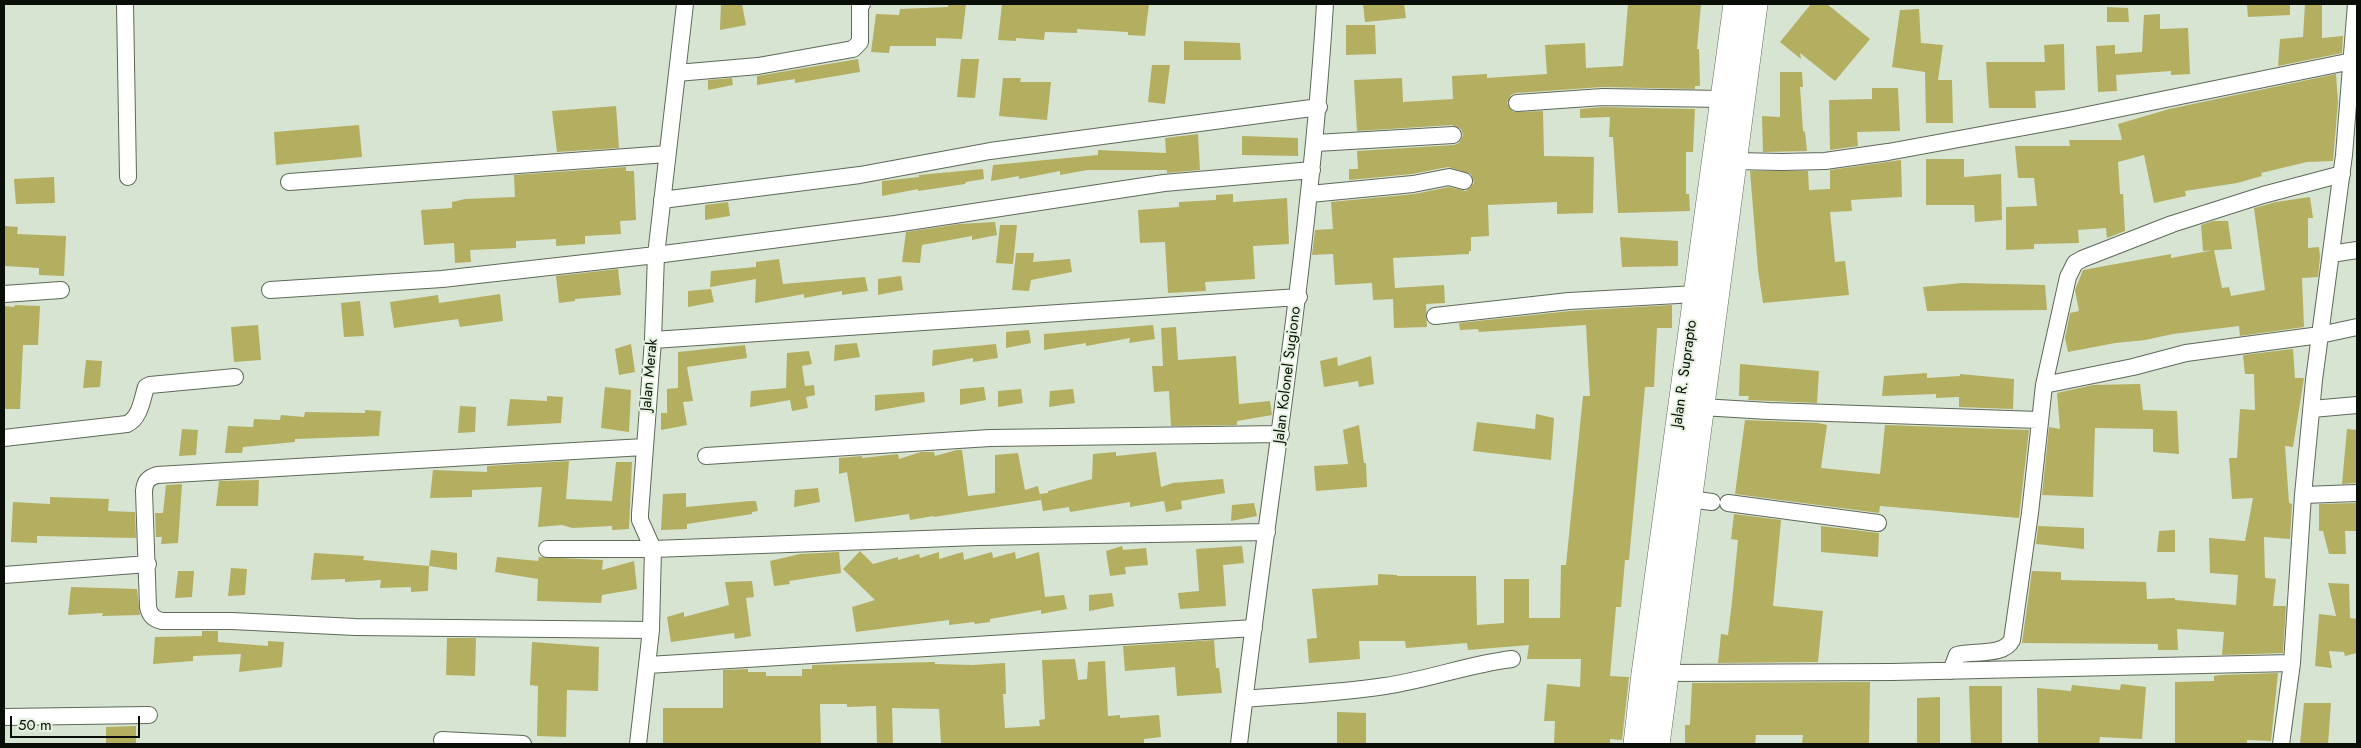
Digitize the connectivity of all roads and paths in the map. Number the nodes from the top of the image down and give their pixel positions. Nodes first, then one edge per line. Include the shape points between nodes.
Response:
1 (125, 4) edge
2 (685, 4) edge
3 (862, 4) edge
4 (1325, 4) edge
5 (1736, 4) edge
6 (1755, 4) edge
7 (2356, 4) edge
8 (2355, 60) edge
9 (677, 72) junction
10 (1723, 99) junction
11 (1517, 103) dead end
12 (1319, 108) junction
13 (1453, 135) dead end
14 (1316, 143) junction
15 (667, 154) junction
16 (1734, 161) junction
17 (1312, 170) junction
18 (2342, 174) junction
19 (128, 177) dead end
20 (1464, 181) dead end
21 (289, 182) dead end
22 (1310, 194) junction
23 (662, 200) junction
24 (2357, 250) edge
25 (2331, 254) junction
26 (656, 255) junction
27 (61, 290) dead end
28 (270, 290) dead end
29 (4, 294) edge
30 (1696, 294) junction
31 (1299, 297) junction
32 (1436, 316) dead end
33 (2357, 326) edge
34 (2320, 335) junction
35 (653, 340) junction
36 (234, 377) dead end
37 (2044, 385) junction
38 (2357, 405) edge
39 (1701, 407) junction
40 (2312, 409) junction
41 (2039, 420) junction
42 (1281, 434) junction
43 (4, 438) edge
44 (644, 447) junction
45 (1685, 449) junction
46 (706, 456) dead end
47 (2357, 493) edge
48 (2303, 495) junction
49 (1710, 501) junction
50 (1878, 523) dead end
51 (1266, 532) junction
52 (547, 549) dead end
53 (653, 549) junction
54 (148, 564) junction
55 (4, 575) edge
56 (1254, 628) junction
57 (652, 630) junction
58 (1512, 659) dead end
59 (2292, 663) junction
60 (648, 665) junction
61 (1951, 671) junction
62 (1665, 673) junction
63 (1244, 699) junction
64 (149, 715) dead end
65 (4, 717) edge
66 (442, 740) dead end
67 (523, 744) edge
68 (638, 744) edge
69 (1239, 744) edge
70 (1636, 744) edge
71 (1657, 744) edge
72 (2281, 744) edge

1 - 19 street
2 - 9 street, Jalan Merak
3 - 9 street via 860,42 852,49 758,66
4 - 12 street, Jalan Kolonel Sugiono
5 - 10 highway, Jalan R. Suprapto
6 - 16 highway, Jalan R. Suprapto
7 - 8 street
8 - 16 street via 1888,152 1825,160
8 - 18 street
9 - 15 street, Jalan Merak
10 - 11 street via 1603,97
10 - 30 highway, Jalan R. Suprapto
12 - 14 street, Jalan Kolonel Sugiono
12 - 23 street via 990,151 860,176
13 - 14 street
14 - 17 street, Jalan Kolonel Sugiono
15 - 21 street
15 - 23 street, Jalan Merak
16 - 39 highway, Jalan R. Suprapto
17 - 22 street, Jalan Kolonel Sugiono
17 - 26 street via 1164,183 895,224
18 - 25 street
18 - 37 street via 2172,224 2075,263 2068,277
20 - 22 street via 1449,178
22 - 31 street, Jalan Kolonel Sugiono
23 - 26 street, Jalan Merak
24 - 25 street
25 - 34 street
26 - 28 street via 442,279
26 - 35 street, Jalan Merak
27 - 29 street
30 - 32 street via 1560,302
30 - 45 highway, Jalan R. Suprapto
31 - 35 street
31 - 42 street, Jalan Kolonel Sugiono
33 - 34 street
34 - 37 street via 2186,353
34 - 40 street
35 - 44 street, Jalan Merak
36 - 43 street via 150,385 133,421 127,424
37 - 41 street
38 - 40 street
39 - 41 street
39 - 45 highway, Jalan R. Suprapto
40 - 48 street
41 - 61 street via 2012,640 2010,645 2000,650 1957,655
42 - 46 street via 990,438
42 - 51 street, Jalan Kolonel Sugiono
44 - 53 street, Jalan Merak via 640,520
44 - 54 street via 157,476 149,478 144,491
45 - 49 highway, Jalan R. Suprapto
45 - 70 highway, Jalan R. Suprapto
47 - 48 street
48 - 59 street
49 - 50 street
49 - 62 highway, Jalan R. Suprapto
51 - 53 street via 978,537
51 - 56 street, Jalan Kolonel Sugiono
52 - 53 street
53 - 57 street, Jalan Merak
54 - 55 street
54 - 57 street via 149,613 162,621
56 - 60 street
56 - 63 street, Jalan Kolonel Sugiono
57 - 60 street, Jalan Merak
58 - 63 street via 1385,686
59 - 61 street
59 - 72 street
60 - 68 street, Jalan Merak
61 - 62 street
62 - 71 highway, Jalan R. Suprapto
63 - 69 street, Jalan Kolonel Sugiono
64 - 65 street
66 - 67 street

